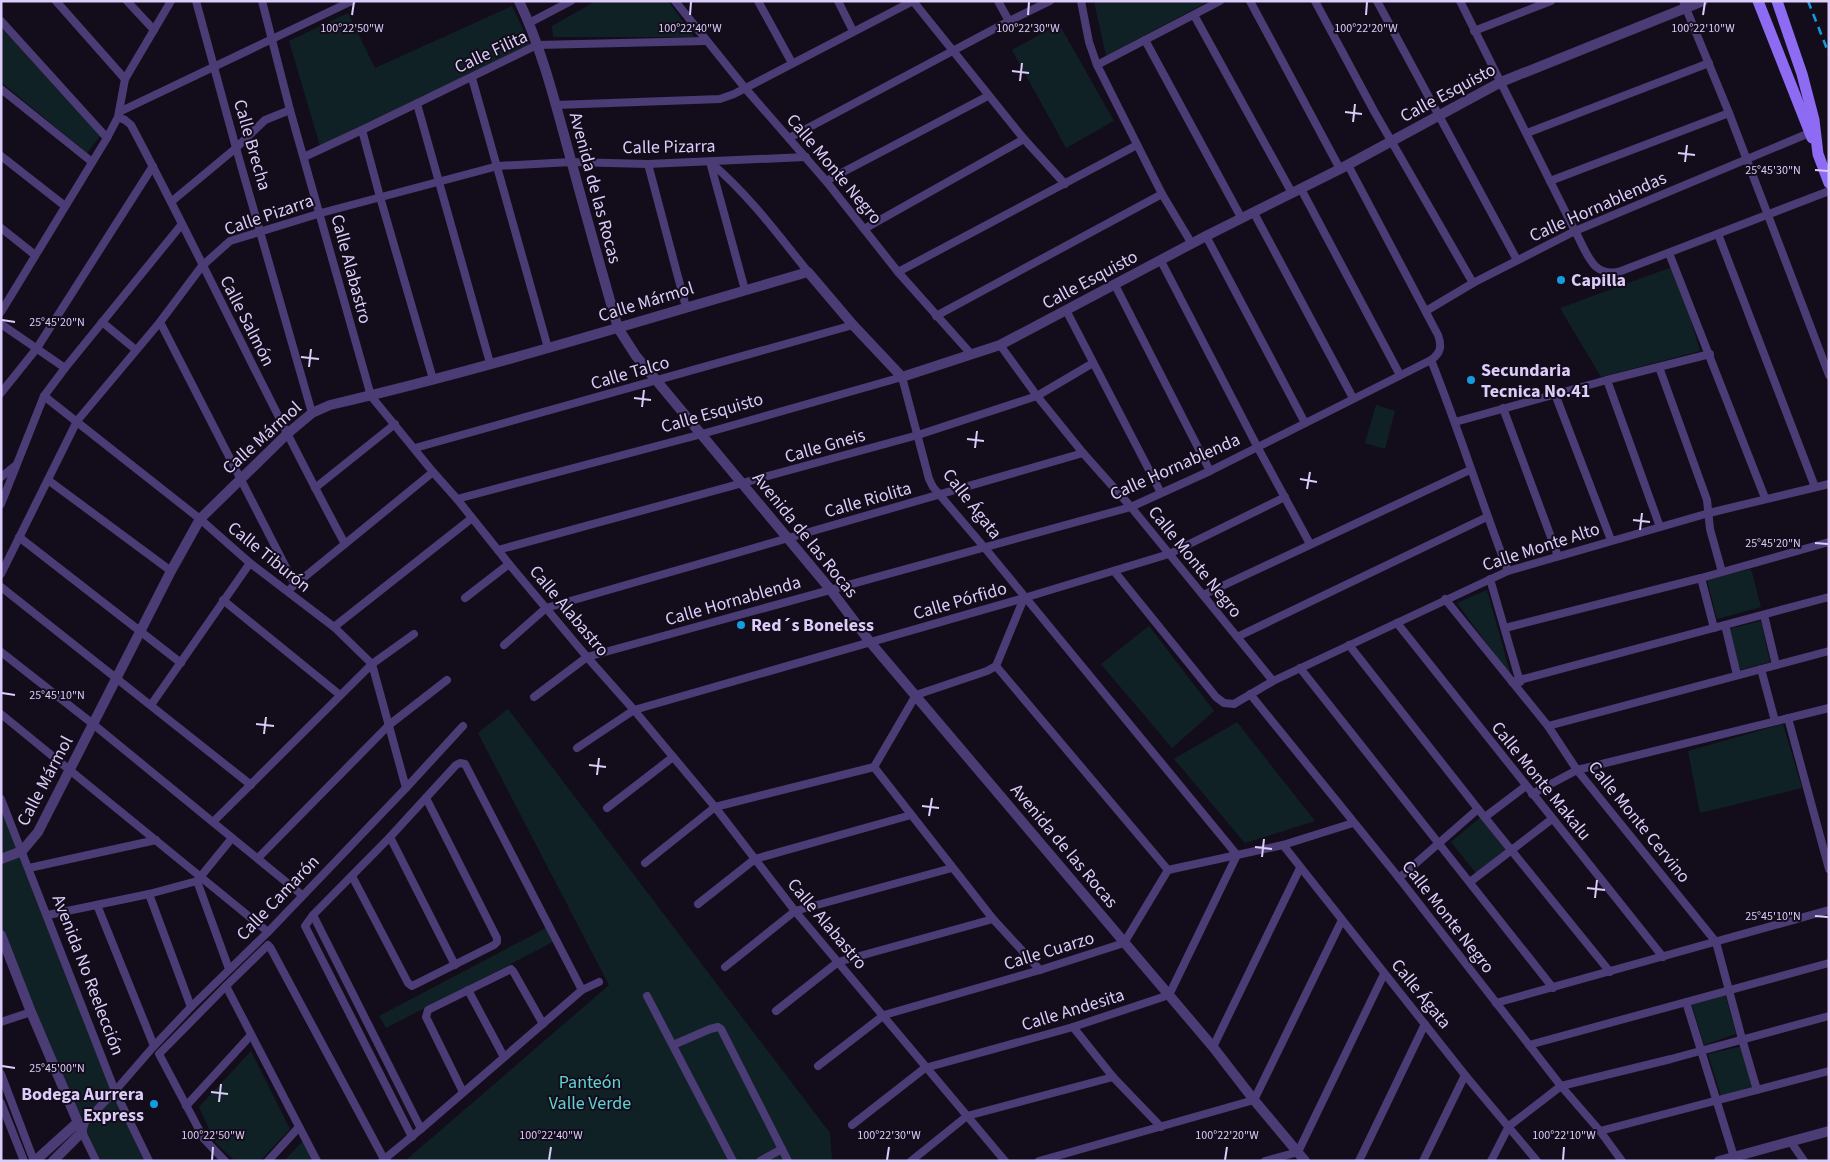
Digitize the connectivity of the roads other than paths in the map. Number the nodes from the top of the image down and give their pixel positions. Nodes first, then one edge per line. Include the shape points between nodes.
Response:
1 (56, 1) edge
2 (127, 1) edge
3 (171, 1) edge
4 (196, 1) edge
5 (262, 1) edge
6 (352, 1) edge
7 (519, 1) edge
8 (571, 1) edge
9 (675, 1) edge
10 (758, 1) edge
11 (838, 1) edge
12 (913, 1) edge
13 (998, 1) edge
14 (1050, 1) edge
15 (1081, 1) edge
16 (1220, 1) edge
17 (1250, 1) edge
18 (1315, 1) edge
19 (1377, 1) edge
20 (1460, 1) edge
21 (1551, 1) edge
22 (1703, 1) edge
23 (1758, 1) edge
24 (1766, 1) edge
25 (1777, 1) edge
26 (1685, 4) edge
27 (1194, 15) junction
28 (1, 21) edge
29 (1009, 21) junction
30 (529, 23) junction
31 (154, 30) junction
32 (854, 31) junction
33 (1474, 31) junction
34 (271, 40) junction
35 (1145, 40) junction
36 (706, 41) junction
37 (537, 45) junction
38 (954, 51) junction
39 (792, 63) junction
40 (1709, 63) junction
41 (1097, 65) junction
42 (215, 66) junction
43 (1802, 74) junction
44 (472, 78) junction
45 (125, 79) junction
46 (1501, 82) junction
47 (746, 88) junction
48 (1, 89) edge
49 (988, 96) junction
50 (417, 104) junction
51 (556, 105) junction
52 (290, 110) junction
53 (1729, 113) junction
54 (118, 114) junction
55 (1439, 115) junction
56 (362, 130) junction
57 (1812, 132) junction
58 (1527, 133) junction
59 (107, 138) junction
60 (790, 138) junction
61 (1024, 139) junction
62 (1391, 141) junction
63 (1136, 145) junction
64 (236, 148) junction
65 (1, 156) edge
66 (304, 157) junction
67 (806, 158) junction
68 (1747, 160) junction
69 (92, 162) junction
70 (571, 162) junction
71 (710, 162) junction
72 (648, 164) junction
73 (153, 166) junction
74 (498, 166) junction
75 (1344, 167) junction
76 (438, 181) junction
77 (1550, 181) junction
78 (826, 182) junction
79 (1829, 183) edge
80 (1065, 184) junction
81 (1296, 191) junction
82 (1829, 191) edge
83 (1162, 194) junction
84 (380, 197) junction
85 (171, 202) junction
86 (65, 206) junction
87 (321, 213) junction
88 (1254, 213) junction
89 (1767, 216) junction
90 (1242, 219) junction
91 (182, 224) junction
92 (1, 228) edge
93 (864, 229) junction
94 (261, 231) junction
95 (1575, 231) junction
96 (1718, 234) junction
97 (1206, 236) junction
98 (1192, 244) junction
99 (1669, 252) junction
100 (36, 255) junction
101 (1517, 260) junction
102 (1161, 261) junction
103 (202, 266) junction
104 (808, 272) junction
105 (898, 272) junction
106 (1473, 283) junction
107 (1115, 285) junction
108 (745, 290) junction
109 (4, 302) edge
110 (686, 307) junction
111 (1066, 310) junction
112 (1426, 311) junction
113 (1, 312) edge
114 (936, 316) junction
115 (102, 322) junction
116 (160, 322) junction
117 (1, 324) edge
118 (853, 324) junction
119 (618, 328) junction
120 (1000, 345) junction
121 (36, 348) junction
122 (548, 348) junction
123 (136, 350) junction
124 (970, 354) junction
125 (1710, 354) junction
126 (1431, 360) junction
127 (490, 363) junction
128 (1093, 363) junction
129 (1659, 367) junction
130 (65, 368) junction
131 (1400, 375) junction
132 (1829, 375) edge
133 (902, 376) junction
134 (433, 378) junction
135 (1607, 380) junction
136 (656, 381) junction
137 (1, 393) edge
138 (1555, 394) junction
139 (44, 396) junction
140 (371, 396) junction
141 (1037, 396) junction
142 (1353, 398) junction
143 (1503, 408) junction
144 (312, 413) junction
145 (77, 421) junction
146 (1455, 422) junction
147 (1306, 423) junction
148 (395, 424) junction
149 (287, 434) junction
150 (702, 434) junction
151 (918, 435) junction
152 (415, 448) junction
153 (1258, 448) junction
154 (1083, 453) junction
155 (16, 466) junction
156 (1470, 470) junction
157 (1210, 471) junction
158 (433, 472) junction
159 (1, 477) edge
160 (240, 478) junction
161 (48, 480) junction
162 (743, 484) junction
163 (1829, 484) edge
164 (1815, 487) junction
165 (315, 488) junction
166 (1161, 493) junction
167 (940, 495) junction
168 (1285, 497) junction
169 (1765, 498) junction
170 (457, 499) junction
171 (1, 504) edge
172 (1131, 507) junction
173 (1709, 513) junction
174 (1487, 516) junction
175 (472, 518) junction
176 (200, 519) junction
177 (1660, 526) junction
178 (19, 537) junction
179 (787, 538) junction
180 (1612, 540) junction
181 (1829, 542) edge
182 (345, 544) junction
183 (1310, 544) junction
184 (984, 547) junction
185 (498, 550) junction
186 (1169, 554) junction
187 (1558, 556) junction
188 (250, 563) junction
189 (509, 564) junction
190 (171, 571) junction
191 (1114, 571) junction
192 (1508, 571) junction
193 (1722, 572) junction
194 (1, 574) edge
195 (1702, 578) junction
196 (1490, 579) junction
197 (295, 584) junction
198 (1, 587) edge
199 (830, 590) junction
200 (288, 591) junction
201 (1203, 595) junction
202 (1829, 597) edge
203 (465, 598) dead end
204 (1024, 598) junction
205 (1445, 599) junction
206 (223, 600) junction
207 (546, 608) junction
208 (1764, 615) junction
209 (1397, 623) junction
210 (1725, 625) junction
211 (334, 627) junction
212 (1505, 628) junction
213 (1714, 628) junction
214 (141, 631) junction
215 (414, 634) dead end
216 (1237, 637) junction
217 (870, 642) junction
218 (504, 645) dead end
219 (1349, 645) junction
220 (1829, 651) edge
221 (1, 652) edge
222 (587, 657) junction
223 (181, 663) junction
224 (372, 664) junction
225 (1776, 665) junction
226 (996, 666) junction
227 (1300, 668) junction
228 (1761, 669) junction
229 (1737, 675) junction
230 (117, 678) junction
231 (1520, 679) junction
232 (447, 680) dead end
233 (1274, 681) junction
234 (1512, 682) junction
235 (1250, 694) junction
236 (340, 695) junction
237 (916, 695) junction
238 (534, 697) dead end
239 (1524, 698) junction
240 (152, 705) junction
241 (1829, 708) edge
242 (634, 710) junction
243 (1, 714) edge
244 (1788, 718) junction
245 (1775, 721) junction
246 (93, 724) junction
247 (389, 725) junction
248 (463, 726) dead end
249 (1548, 726) junction
250 (577, 748) dead end
251 (673, 757) junction
252 (874, 767) junction
253 (1576, 770) junction
254 (70, 771) junction
255 (251, 785) junction
256 (1526, 786) junction
257 (406, 788) junction
258 (1532, 794) junction
259 (426, 798) junction
260 (1, 799) edge
261 (715, 807) junction
262 (607, 808) dead end
263 (1478, 809) junction
264 (910, 815) junction
265 (1485, 817) junction
266 (1552, 819) junction
267 (213, 822) junction
268 (1353, 823) junction
269 (390, 837) junction
270 (232, 838) junction
271 (156, 840) junction
272 (1439, 844) junction
273 (1283, 845) junction
274 (1512, 850) junction
275 (22, 852) junction
276 (1237, 856) junction
277 (258, 858) junction
278 (1, 859) edge
279 (755, 859) junction
280 (645, 863) dead end
281 (29, 868) junction
282 (952, 868) junction
283 (1300, 868) junction
284 (1829, 869) edge
285 (1168, 870) junction
286 (352, 876) junction
287 (1399, 878) junction
288 (198, 879) junction
289 (1470, 882) junction
290 (149, 894) junction
291 (302, 895) junction
292 (698, 904) dead end
293 (97, 906) junction
294 (1829, 910) edge
295 (795, 911) junction
296 (48, 915) junction
297 (313, 915) junction
298 (993, 919) junction
299 (1342, 920) junction
300 (268, 932) junction
301 (1, 935) edge
302 (1716, 942) junction
303 (1124, 943) junction
304 (1663, 957) junction
305 (838, 962) junction
306 (1829, 963) edge
307 (455, 965) junction
308 (725, 967) dead end
309 (229, 969) junction
310 (1040, 970) junction
311 (1610, 972) junction
312 (1384, 974) junction
313 (599, 982) dead end
314 (226, 986) junction
315 (1553, 988) junction
316 (1730, 989) junction
317 (468, 990) junction
318 (582, 990) junction
319 (1169, 995) junction
320 (647, 996) dead end
321 (1686, 1002) junction
322 (1496, 1003) junction
323 (191, 1006) junction
324 (776, 1011) dead end
325 (31, 1012) junction
326 (884, 1015) junction
327 (1829, 1016) edge
328 (1, 1022) edge
329 (543, 1024) junction
330 (1425, 1024) junction
331 (1073, 1027) junction
332 (252, 1035) junction
333 (1742, 1039) junction
334 (673, 1045) junction
335 (1529, 1045) junction
336 (154, 1046) junction
337 (1213, 1047) junction
338 (1701, 1050) junction
339 (504, 1057) junction
340 (818, 1066) dead end
341 (925, 1068) junction
342 (1829, 1071) edge
343 (1, 1074) edge
344 (1465, 1075) junction
345 (1114, 1077) junction
346 (1560, 1086) junction
347 (1757, 1090) junction
348 (116, 1091) junction
349 (463, 1092) junction
350 (1254, 1100) junction
351 (1717, 1100) junction
352 (1, 1103) edge
353 (186, 1106) junction
354 (967, 1116) junction
355 (852, 1125) dead end
356 (81, 1126) junction
357 (1509, 1126) junction
358 (299, 1127) junction
359 (1162, 1127) junction
360 (421, 1129) junction
361 (1600, 1131) junction
362 (1829, 1131) edge
363 (412, 1137) junction
364 (1791, 1142) junction
365 (782, 1149) junction
366 (1298, 1152) junction
367 (1735, 1159) edge
368 (383, 1160) edge
369 (24, 1161) edge
370 (35, 1161) edge
371 (53, 1161) edge
372 (96, 1161) edge
373 (149, 1161) edge
374 (225, 1161) edge
375 (268, 1161) edge
376 (317, 1161) edge
377 (733, 1161) edge
378 (760, 1161) edge
379 (788, 1161) edge
380 (911, 1161) edge
381 (1005, 1161) edge
382 (1039, 1161) edge
383 (1265, 1161) edge
384 (1305, 1161) edge
385 (1359, 1161) edge
386 (1423, 1161) edge
387 (1491, 1161) edge
388 (1537, 1161) edge
389 (1622, 1161) edge
390 (1719, 1161) edge
391 (1804, 1161) edge

1 - 45 street
2 - 31 street
3 - 31 street
4 - 42 street, Calle Brecha
5 - 34 street, Calle Alabastro
6 - 34 street
7 - 30 street, Avenida de las Rocas
8 - 30 street
9 - 36 street, Calle Monte Negro
10 - 39 street
11 - 32 street
12 - 32 street
12 - 38 street
13 - 29 street
14 - 29 street
15 - 41 street
16 - 27 street
17 - 75 street
18 - 62 street
19 - 55 street
20 - 33 street
21 - 33 street
22 - 26 street, Calle Esquisto
23 - 57 main road
24 - 43 main road via 1782,45
25 - 43 main road
26 - 40 street
26 - 46 street, Calle Esquisto
27 - 35 street
27 - 81 street
28 - 59 street
29 - 38 street
30 - 37 street, Avenida de las Rocas
31 - 45 street
32 - 39 street
33 - 46 street
34 - 42 street
34 - 52 street, Calle Alabastro
35 - 41 street
35 - 90 street
36 - 37 street, Calle Filita
36 - 47 street, Calle Monte Negro
37 - 44 street, Calle Filita
37 - 51 street, Avenida de las Rocas
38 - 49 street
38 - 60 street
39 - 47 street
40 - 53 street
40 - 58 street
41 - 63 street
42 - 54 street
42 - 64 street, Calle Brecha
43 - 57 main road
44 - 50 street, Calle Filita
44 - 74 street
45 - 54 street
46 - 55 street, Calle Esquisto
46 - 58 street
47 - 51 street via 720,99
47 - 60 street, Calle Monte Negro
48 - 69 street
49 - 61 street
49 - 78 street
50 - 56 street, Calle Filita
50 - 76 street
51 - 70 street, Avenida de las Rocas
52 - 64 street via 265,120
52 - 66 street, Calle Alabastro
53 - 68 street
53 - 77 street
54 - 59 street
54 - 73 street, Calle Salmón via 131,125
55 - 62 street, Calle Esquisto
55 - 101 street
56 - 66 street, Calle Filita
56 - 84 street
57 - 68 street, Calle Hornablendas
57 - 79 main road
58 - 77 street
59 - 69 street
60 - 67 street, Calle Monte Negro
61 - 80 street
61 - 93 street
62 - 75 street, Calle Esquisto
62 - 106 street
63 - 80 street
63 - 83 street
64 - 85 street
64 - 94 street, Calle Brecha
65 - 86 street
66 - 87 street, Calle Alabastro
67 - 71 street, Calle Pizarra
67 - 78 street, Calle Monte Negro
68 - 89 street
68 - 95 street, Calle Hornablendas
69 - 86 street
70 - 72 street, Calle Pizarra
70 - 74 street, Calle Pizarra
70 - 119 street, Avenida de las Rocas
71 - 72 street, Calle Pizarra
71 - 104 street, Calle Ágata via 733,181 768,220
71 - 108 street
72 - 110 street
73 - 85 street, Calle Salmón
73 - 121 street
74 - 76 street, Calle Pizarra
74 - 122 street
75 - 81 street, Calle Esquisto
75 - 112 street
76 - 84 street, Calle Pizarra
76 - 127 street
77 - 95 street
78 - 93 street, Calle Monte Negro
80 - 105 street
81 - 88 street, Calle Esquisto
81 - 131 street
82 - 89 street
83 - 98 street
83 - 114 street
84 - 87 street, Calle Pizarra
84 - 134 street
85 - 91 street, Calle Salmón
86 - 100 street
87 - 94 street, Calle Pizarra
87 - 140 street, Calle Alabastro
88 - 90 street, Calle Esquisto
88 - 142 street
89 - 96 street
89 - 132 street
90 - 97 street, Calle Esquisto
91 - 103 street, Calle Salmón
91 - 115 street
92 - 100 street
93 - 105 street, Calle Monte Negro
94 - 103 street, Calle Pizarra via 230,241
94 - 144 street, Calle Brecha
95 - 99 street via 1600,271 1621,271
95 - 101 street, Calle Hornablendas
96 - 99 street
96 - 164 street
97 - 98 street, Calle Esquisto
97 - 147 street
98 - 102 street, Calle Esquisto
99 - 125 street
100 - 109 street
101 - 106 street, Calle Hornablendas
102 - 107 street, Calle Esquisto
102 - 153 street
103 - 116 street, Calle Pizarra
103 - 149 street, Calle Salmón
104 - 108 street, Calle Mármol
104 - 118 street, Calle Ágata
105 - 114 street, Calle Monte Negro
106 - 112 street, Calle Hornablendas
107 - 111 street, Calle Esquisto
107 - 157 street
108 - 110 street, Calle Mármol
109 - 113 street
110 - 119 street, Calle Mármol
111 - 120 street, Calle Esquisto
111 - 128 street
112 - 126 street via 1441,347
114 - 124 street, Calle Monte Negro
115 - 123 street
115 - 130 street
116 - 123 street, Calle Pizarra
116 - 160 street
117 - 121 street
118 - 133 street, Calle Ágata
118 - 136 street, Calle Talco
119 - 122 street, Calle Mármol
119 - 136 street, Avenida de las Rocas
120 - 124 street, Calle Esquisto
120 - 141 street, Calle Monte Negro
121 - 130 street
121 - 137 street
122 - 127 street, Calle Mármol
123 - 145 street, Calle Pizarra
124 - 133 street, Calle Esquisto
125 - 129 street
125 - 169 street
126 - 131 street, Calle Hornablenda
126 - 146 street
127 - 134 street, Calle Mármol
128 - 141 street, Calle Gneis
128 - 166 street
129 - 135 street
129 - 173 street
130 - 139 street
131 - 142 street, Calle Hornablenda
133 - 150 street, Calle Esquisto
133 - 151 street, Calle Ágata
134 - 140 street, Calle Mármol
135 - 138 street
135 - 177 street
136 - 150 street, Avenida de las Rocas
136 - 152 street, Calle Talco
138 - 143 street
138 - 180 street
139 - 145 street, Calle Tiburón
139 - 155 street
140 - 144 street, Calle Mármol via 330,405
140 - 148 street, Calle Alabastro
141 - 151 street, Calle Gneis
141 - 154 street, Calle Monte Negro
142 - 147 street, Calle Hornablenda
143 - 146 street
143 - 187 street
144 - 149 street, Calle Mármol
145 - 161 street, Calle Pizarra
145 - 176 street, Calle Tiburón
146 - 156 street
147 - 153 street, Calle Hornablenda
148 - 152 street, Calle Alabastro
148 - 165 street
149 - 160 street, Calle Mármol
149 - 165 street, Calle Salmón
150 - 162 street, Avenida de las Rocas
150 - 170 street, Calle Esquisto
151 - 162 street, Calle Gneis
151 - 167 street, Calle Ágata via 929,479
152 - 158 street, Calle Alabastro
153 - 157 street, Calle Hornablenda
153 - 168 street
154 - 167 street, Calle Riolita
154 - 172 street, Calle Monte Negro
155 - 159 street
155 - 171 street
156 - 174 street
156 - 183 street
157 - 166 street, Calle Hornablenda
158 - 170 street, Calle Alabastro
158 - 182 street
160 - 176 street, Calle Mármol
160 - 197 street
161 - 178 street, Calle Pizarra
161 - 190 street
162 - 179 street, Avenida de las Rocas
162 - 185 street, Calle Gneis
163 - 164 street, Calle Monte Alto
164 - 169 street, Calle Monte Alto
165 - 182 street, Calle Salmón
166 - 172 street, Calle Hornablenda
167 - 179 street, Calle Riolita
167 - 184 street, Calle Ágata
168 - 183 street
168 - 186 street, Calle Pórfido
169 - 173 street, Calle Monte Alto
170 - 175 street, Calle Alabastro
172 - 184 street, Calle Hornablenda
172 - 186 street, Calle Monte Negro
173 - 177 street, Calle Monte Alto
173 - 193 street
174 - 192 street
174 - 216 street
175 - 185 street, Calle Alabastro
175 - 211 street
176 - 188 street, Calle Tiburón
176 - 190 street, Calle Mármol
177 - 180 street, Calle Monte Alto
178 - 194 street, Calle Pizarra
178 - 214 street
179 - 199 street, Avenida de las Rocas
179 - 207 street, Calle Riolita
180 - 187 street, Calle Monte Alto
181 - 193 street
182 - 197 street
183 - 201 street
184 - 199 street, Calle Hornablenda
184 - 204 street, Calle Ágata
185 - 189 street, Calle Alabastro
186 - 191 street, Calle Pórfido
186 - 201 street, Calle Monte Negro
187 - 192 street, Calle Monte Alto
188 - 200 street, Calle Tiburón
188 - 206 street
189 - 203 street
189 - 207 street, Calle Alabastro
190 - 214 street, Calle Mármol
191 - 204 street, Calle Pórfido
191 - 235 street, Calle Monte Alto via 1216,697 1224,703 1234,704
192 - 196 street, Calle Monte Alto
193 - 195 street
195 - 212 street
195 - 213 street
196 - 205 street, Calle Monte Alto
196 - 212 street
197 - 200 street
198 - 230 street
199 - 217 street, Avenida de las Rocas
199 - 222 street, Calle Hornablenda
200 - 211 street, Calle Tiburón
201 - 216 street, Calle Monte Negro
202 - 208 street
204 - 217 street, Calle Pórfido
204 - 226 street
204 - 276 street, Calle Ágata
205 - 209 street, Calle Monte Alto
205 - 234 street, Calle Monte Cervino
206 - 223 street
206 - 236 street
207 - 218 street
207 - 222 street, Calle Alabastro
208 - 210 street
208 - 225 street
209 - 219 street, Calle Monte Alto
209 - 256 street, Calle Monte Makalu
210 - 213 street
210 - 229 street
211 - 224 street, Calle Tiburón
212 - 231 street
213 - 231 street
214 - 223 street
214 - 230 street, Calle Mármol
215 - 224 street
216 - 233 street, Calle Monte Negro
217 - 237 street, Avenida de las Rocas
217 - 242 street, Calle Pórfido
219 - 227 street, Calle Monte Alto
219 - 263 street
220 - 225 street
221 - 246 street
222 - 238 street
222 - 242 street, Calle Alabastro
223 - 240 street
224 - 236 street
224 - 247 street
225 - 228 street
226 - 237 street
226 - 285 street
227 - 233 street, Calle Monte Alto
227 - 272 street
228 - 229 street
228 - 245 street
229 - 249 street
230 - 240 street
230 - 246 street, Calle Mármol
231 - 234 street
231 - 239 street
232 - 247 street
233 - 235 street, Calle Monte Alto
234 - 239 street, Calle Monte Cervino
235 - 268 street, Calle Monte Negro
236 - 255 street
237 - 252 street
237 - 303 street, Avenida de las Rocas
239 - 249 street, Calle Monte Cervino
240 - 255 street
241 - 244 street
242 - 250 street, Calle Pórfido
242 - 251 street, Calle Alabastro
243 - 254 street
244 - 245 street
244 - 284 street
245 - 253 street
246 - 254 street, Calle Mármol
246 - 267 street
247 - 257 street
247 - 277 street
248 - 257 street, Calle Camarón
249 - 253 street, Calle Monte Cervino
251 - 261 street, Calle Alabastro
251 - 262 street
252 - 261 street
252 - 264 street
253 - 258 street
253 - 302 street, Calle Monte Cervino
254 - 271 street
254 - 275 street, Calle Mármol via 38,832
255 - 267 street
256 - 258 street, Calle Monte Makalu
256 - 265 street
257 - 291 street, Calle Camarón
258 - 266 street, Calle Monte Makalu
259 - 269 street
259 - 307 street via 497,938 494,945
259 - 318 street via 456,766 465,764
260 - 275 street, Avenida No Reelección
261 - 279 street, Calle Alabastro
261 - 280 street
263 - 265 street
263 - 272 street
264 - 279 street
264 - 282 street
265 - 274 street
266 - 274 street
266 - 304 street, Calle Monte Makalu
267 - 270 street
268 - 273 street
268 - 287 street, Calle Monte Negro
269 - 286 street
269 - 307 street
270 - 277 street
270 - 288 street
271 - 281 street
271 - 288 street
272 - 287 street
272 - 289 street
273 - 276 street
273 - 283 street, Calle Ágata
274 - 289 street
274 - 311 street
275 - 278 street
275 - 281 street, Avenida No Reelección
276 - 285 street
276 - 319 street
277 - 291 street
279 - 292 street
279 - 295 street, Calle Alabastro
281 - 296 street, Avenida No Reelección
282 - 295 street
282 - 298 street
283 - 299 street, Calle Ágata
283 - 337 street
285 - 303 street
286 - 297 street
286 - 307 street via 408,983 412,986
287 - 322 street, Calle Monte Negro
288 - 290 street
288 - 300 street
288 - 309 street
289 - 315 street
290 - 293 street
290 - 323 street
291 - 300 street, Calle Camarón
293 - 296 street
293 - 336 street
294 - 302 street
295 - 305 street, Calle Alabastro
295 - 308 street
296 - 348 street, Avenida No Reelección
297 - 360 street
297 - 363 street via 306,923 306,929
298 - 305 street
298 - 310 street
299 - 312 street, Calle Ágata
299 - 350 street
300 - 309 street, Calle Camarón
301 - 325 street
302 - 304 street
302 - 316 street, Calle Monte Cervino
303 - 310 street, Calle Cuarzo
303 - 319 street, Avenida de las Rocas
304 - 311 street
305 - 324 street
305 - 326 street, Calle Alabastro
306 - 316 street
309 - 323 street, Calle Camarón
310 - 326 street, Calle Cuarzo
311 - 315 street
312 - 330 street, Calle Ágata
312 - 366 street
313 - 318 street
314 - 332 street
314 - 353 street via 159,1054
314 - 368 street via 270,947
315 - 322 street
316 - 321 street
316 - 333 street, Calle Monte Cervino
317 - 329 street via 511,969
317 - 339 street
317 - 349 street via 426,1013
318 - 329 street
319 - 331 street, Calle Andesita
319 - 337 street, Avenida de las Rocas
320 - 334 street
321 - 335 street
321 - 338 street
322 - 335 street, Calle Monte Negro
323 - 336 street, Calle Camarón
325 - 328 street
325 - 356 street
326 - 340 street, Calle Cuarzo
326 - 341 street, Calle Alabastro
327 - 333 street
329 - 339 street
330 - 344 street, Calle Ágata
330 - 385 street
331 - 341 street, Calle Andesita
331 - 345 street
332 - 353 street
332 - 358 street
333 - 338 street
333 - 347 street, Calle Monte Cervino
334 - 365 street via 718,1027 724,1033
334 - 377 street
335 - 346 street, Calle Monte Negro
336 - 348 street, Calle Camarón
337 - 350 street, Avenida de las Rocas
338 - 346 street
338 - 351 street
339 - 349 street
341 - 354 street, Calle Alabastro
341 - 355 street, Calle Andesita
342 - 347 street
343 - 370 street
344 - 357 street, Calle Ágata
344 - 386 street
345 - 354 street
345 - 359 street
346 - 357 street
346 - 361 street, Calle Monte Negro
347 - 351 street
348 - 356 street, Calle Camarón
348 - 373 street, Avenida No Reelección
349 - 360 street
350 - 359 street
350 - 366 street, Avenida de las Rocas
351 - 361 street
351 - 367 street
352 - 369 street
353 - 374 street via 204,1139
354 - 380 street
354 - 381 street, Calle Alabastro
356 - 370 street
356 - 371 street
356 - 372 street
357 - 387 street
357 - 388 street, Calle Ágata
358 - 375 street
358 - 376 street
359 - 382 street
360 - 363 street
361 - 389 street, Calle Monte Negro
362 - 364 street
363 - 368 street
364 - 367 street
364 - 391 street
365 - 378 street
365 - 379 street
366 - 383 street
366 - 384 street, Avenida de las Rocas
367 - 390 street

